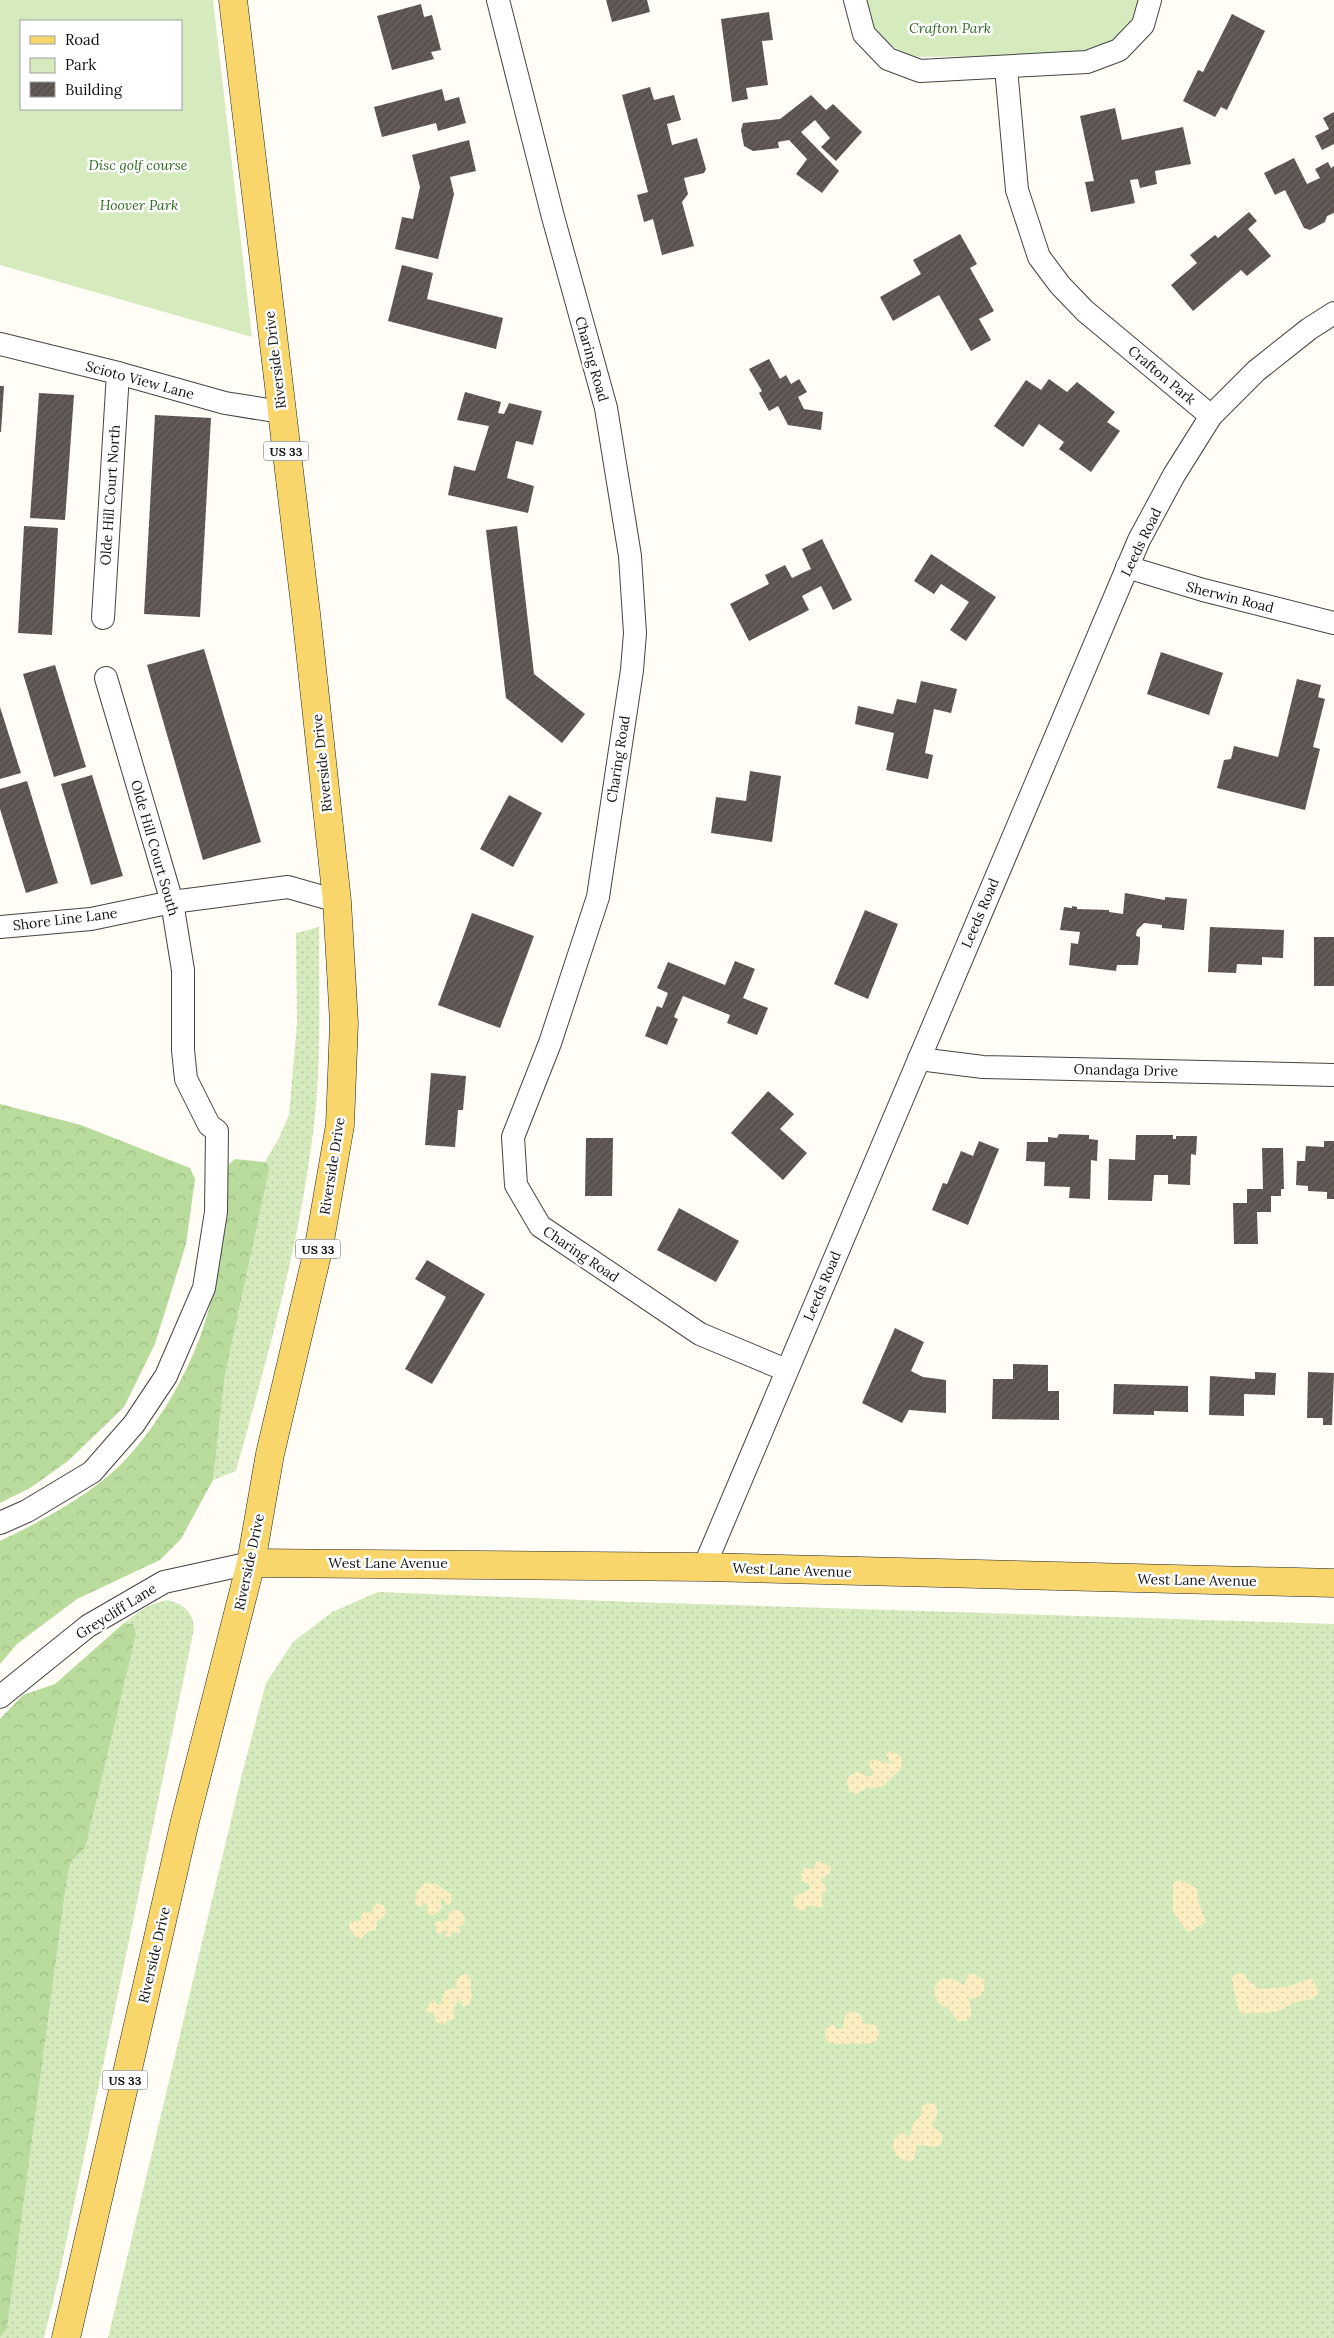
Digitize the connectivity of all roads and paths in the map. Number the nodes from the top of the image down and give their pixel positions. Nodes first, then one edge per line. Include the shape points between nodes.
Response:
1 (233, 0) edge
2 (498, 0) edge
3 (855, 0) edge
4 (1150, 0) edge
5 (1006, 68) junction
6 (1334, 313) edge
7 (0, 344) edge
8 (118, 373) junction
9 (282, 412) junction
10 (1211, 416) junction
11 (1128, 567) junction
12 (103, 618) dead end
13 (1334, 623) edge
14 (106, 678) dead end
15 (337, 901) junction
16 (172, 902) junction
17 (0, 927) edge
18 (919, 1059) junction
19 (1334, 1075) edge
20 (786, 1370) junction
21 (0, 1523) edge
22 (251, 1563) junction
23 (704, 1567) junction
24 (1334, 1583) edge
25 (0, 1697) edge
26 (66, 2338) edge

1 - 9 main road, Riverside Drive / US 33
2 - 20 street, Charing Road via 552,217 606,408 630,556 635,633 598,897 550,1044 513,1136 516,1185 540,1226 700,1334
3 - 5 street via 864,34 888,59 920,71
4 - 5 street via 1143,25 1119,50 1086,62
5 - 10 street, Crafton Park via 1017,190 1039,257 1085,311
6 - 10 street, Leeds Road via 1256,371
7 - 8 street, Scioto View Lane
8 - 9 street, Scioto View Lane via 225,403
8 - 12 street, Olde Hill Court North
9 - 15 main road, Riverside Drive / US 33
10 - 11 street, Leeds Road via 1174,475
11 - 13 street, Sherwin Road via 1203,590
11 - 18 street, Leeds Road
14 - 16 street, Olde Hill Court South
15 - 16 street, Shore Line Lane via 288,887
15 - 22 main road, Riverside Drive / US 33 via 344,1023 340,1125 319,1246 270,1454
16 - 17 street, Shore Line Lane via 91,919
16 - 21 street, Olde Hill Court South via 183,970 186,1080 209,1125 217,1131 216,1212 204,1288 166,1376 134,1424 92,1472 27,1511
18 - 19 street, Onandaga Drive via 983,1067
18 - 20 street, Leeds Road
20 - 23 street, Leeds Road
22 - 23 main road, West Lane Avenue
22 - 25 street, Greycliff Lane via 164,1582 88,1626
22 - 26 main road, Riverside Drive / US 33 via 185,1821
23 - 24 main road, West Lane Avenue

